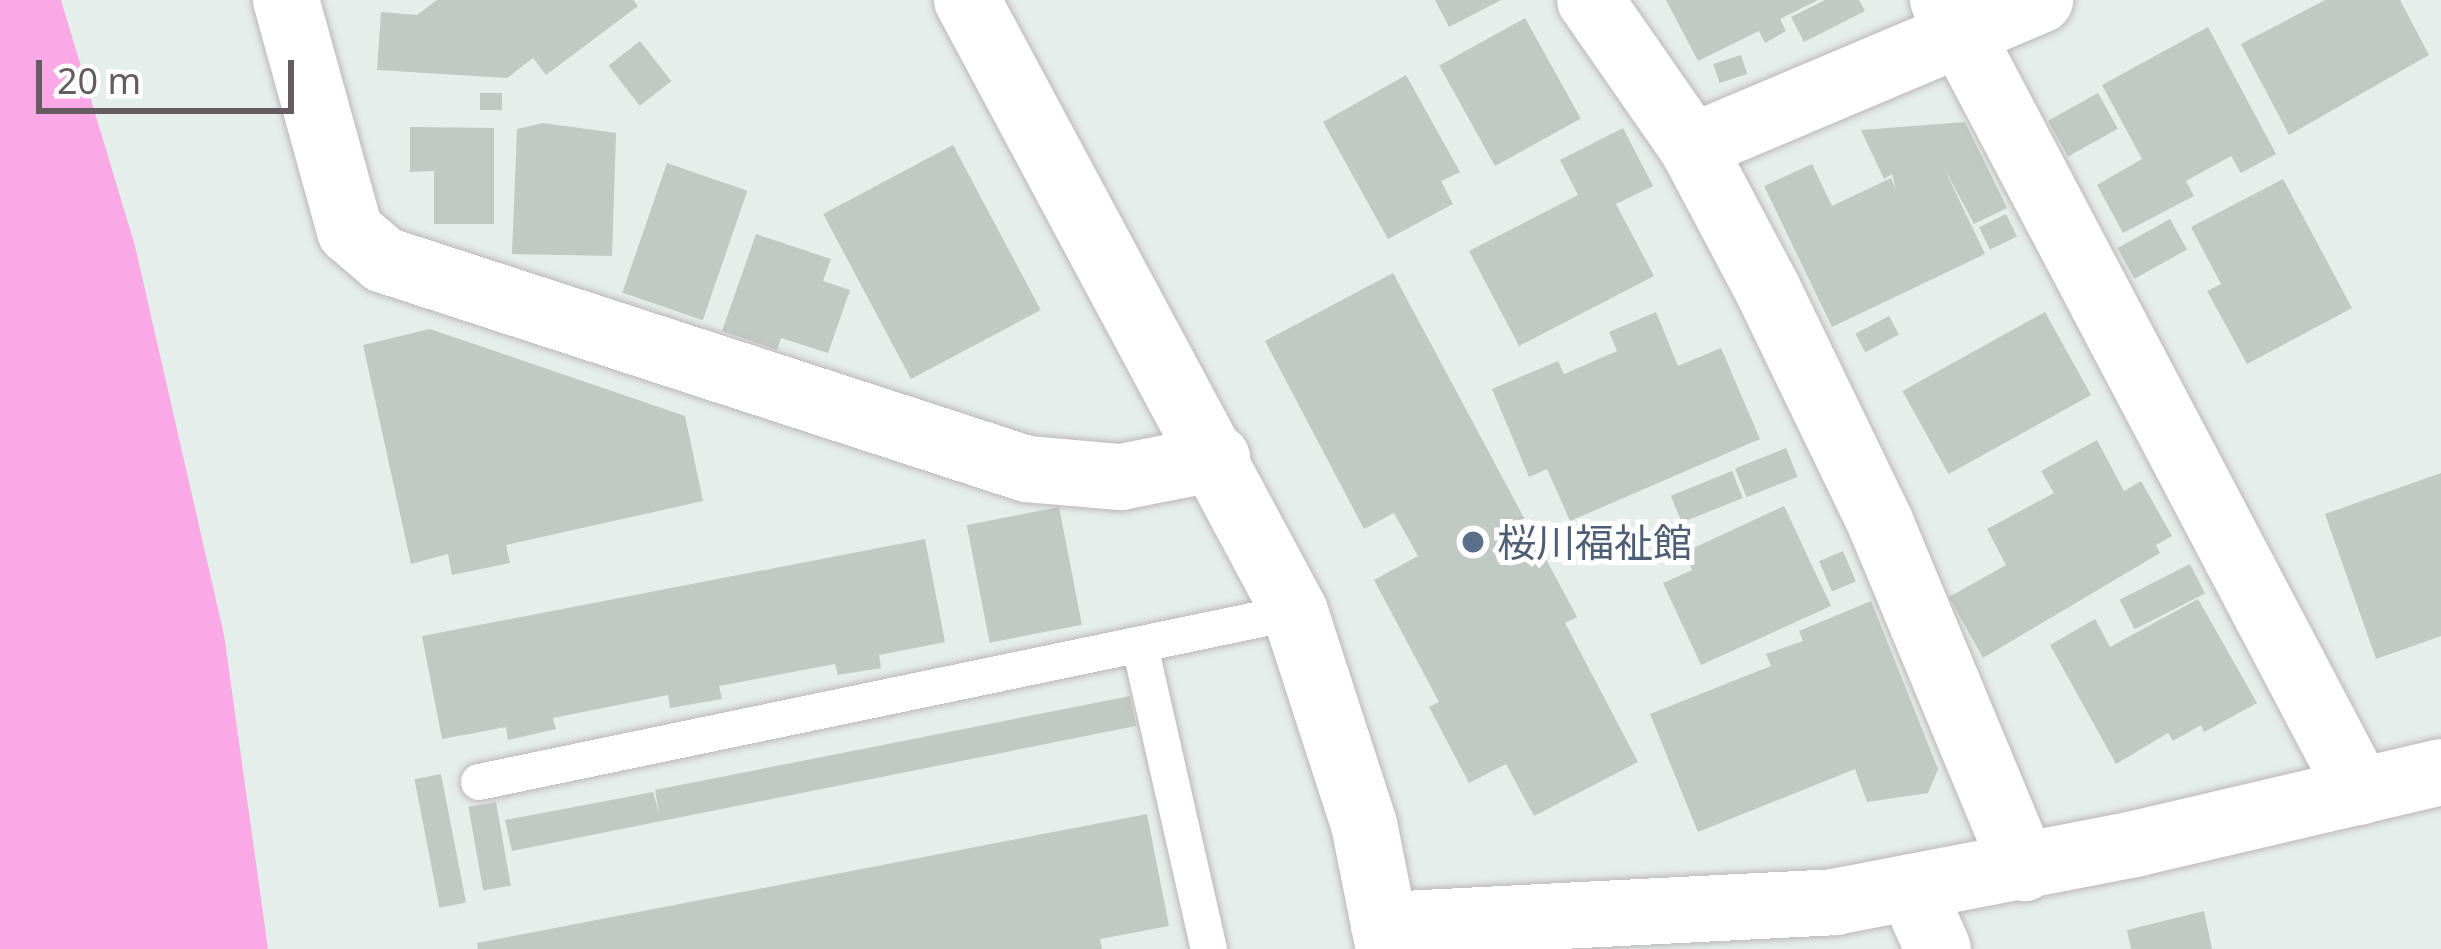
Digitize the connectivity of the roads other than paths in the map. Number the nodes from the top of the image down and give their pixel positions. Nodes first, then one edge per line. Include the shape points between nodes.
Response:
1 (286, 0) edge
2 (968, 0) edge
3 (1590, 0) edge
4 (2040, 0) edge
5 (1951, 15) edge
6 (1691, 147) junction
7 (1217, 458) junction
8 (1295, 612) junction
9 (1140, 646) junction
10 (2441, 772) edge
11 (479, 782) dead end
12 (2360, 792) junction
13 (2024, 868) junction
14 (1912, 890) junction
15 (1377, 941) edge
16 (1209, 949) edge
17 (1938, 949) edge

1 - 7 street via 350,231 384,260 1027,469 1121,477
2 - 7 street
3 - 6 street
4 - 5 street
5 - 6 street
5 - 12 street
6 - 13 street via 1880,522
7 - 8 street
8 - 9 lane
8 - 15 street via 1352,782
9 - 11 lane
9 - 16 lane
10 - 12 street
12 - 13 street
13 - 14 street
14 - 15 street
14 - 17 street

